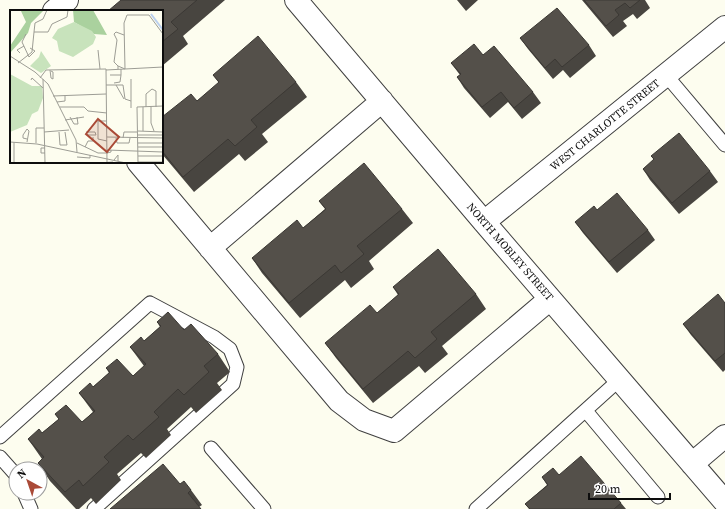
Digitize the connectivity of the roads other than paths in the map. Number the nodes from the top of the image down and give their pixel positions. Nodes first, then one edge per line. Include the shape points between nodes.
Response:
1 (67, 0) edge
2 (296, 0) edge
3 (55, 10) edge
4 (725, 27) edge
5 (666, 75) junction
6 (382, 101) junction
7 (725, 145) edge
8 (139, 163) edge
9 (484, 222) junction
10 (210, 248) junction
11 (550, 299) junction
12 (619, 380) junction
13 (586, 412) junction
14 (725, 436) edge
15 (0, 437) edge
16 (211, 448) dead end
17 (0, 457) edge
18 (692, 464) junction
19 (8, 466) edge
20 (658, 497) dead end
21 (725, 502) edge
22 (94, 509) edge
23 (264, 509) edge
24 (476, 509) edge

1 - 3 street
2 - 6 street, NORTH MOBLEY STREET
4 - 5 street, WEST CHARLOTTE STREET
5 - 7 lane
5 - 9 street, WEST CHARLOTTE STREET
6 - 9 street, NORTH MOBLEY STREET
6 - 10 street
8 - 10 street
9 - 11 street, NORTH MOBLEY STREET
10 - 11 street via 339,401 364,420 394,431
11 - 12 street, NORTH MOBLEY STREET
12 - 13 lane
12 - 18 street, NORTH MOBLEY STREET
13 - 20 lane
13 - 24 lane
14 - 18 street
15 - 22 lane via 150,303 214,337 230,349 237,367 233,384
16 - 23 lane
17 - 19 lane
18 - 21 street, NORTH MOBLEY STREET

